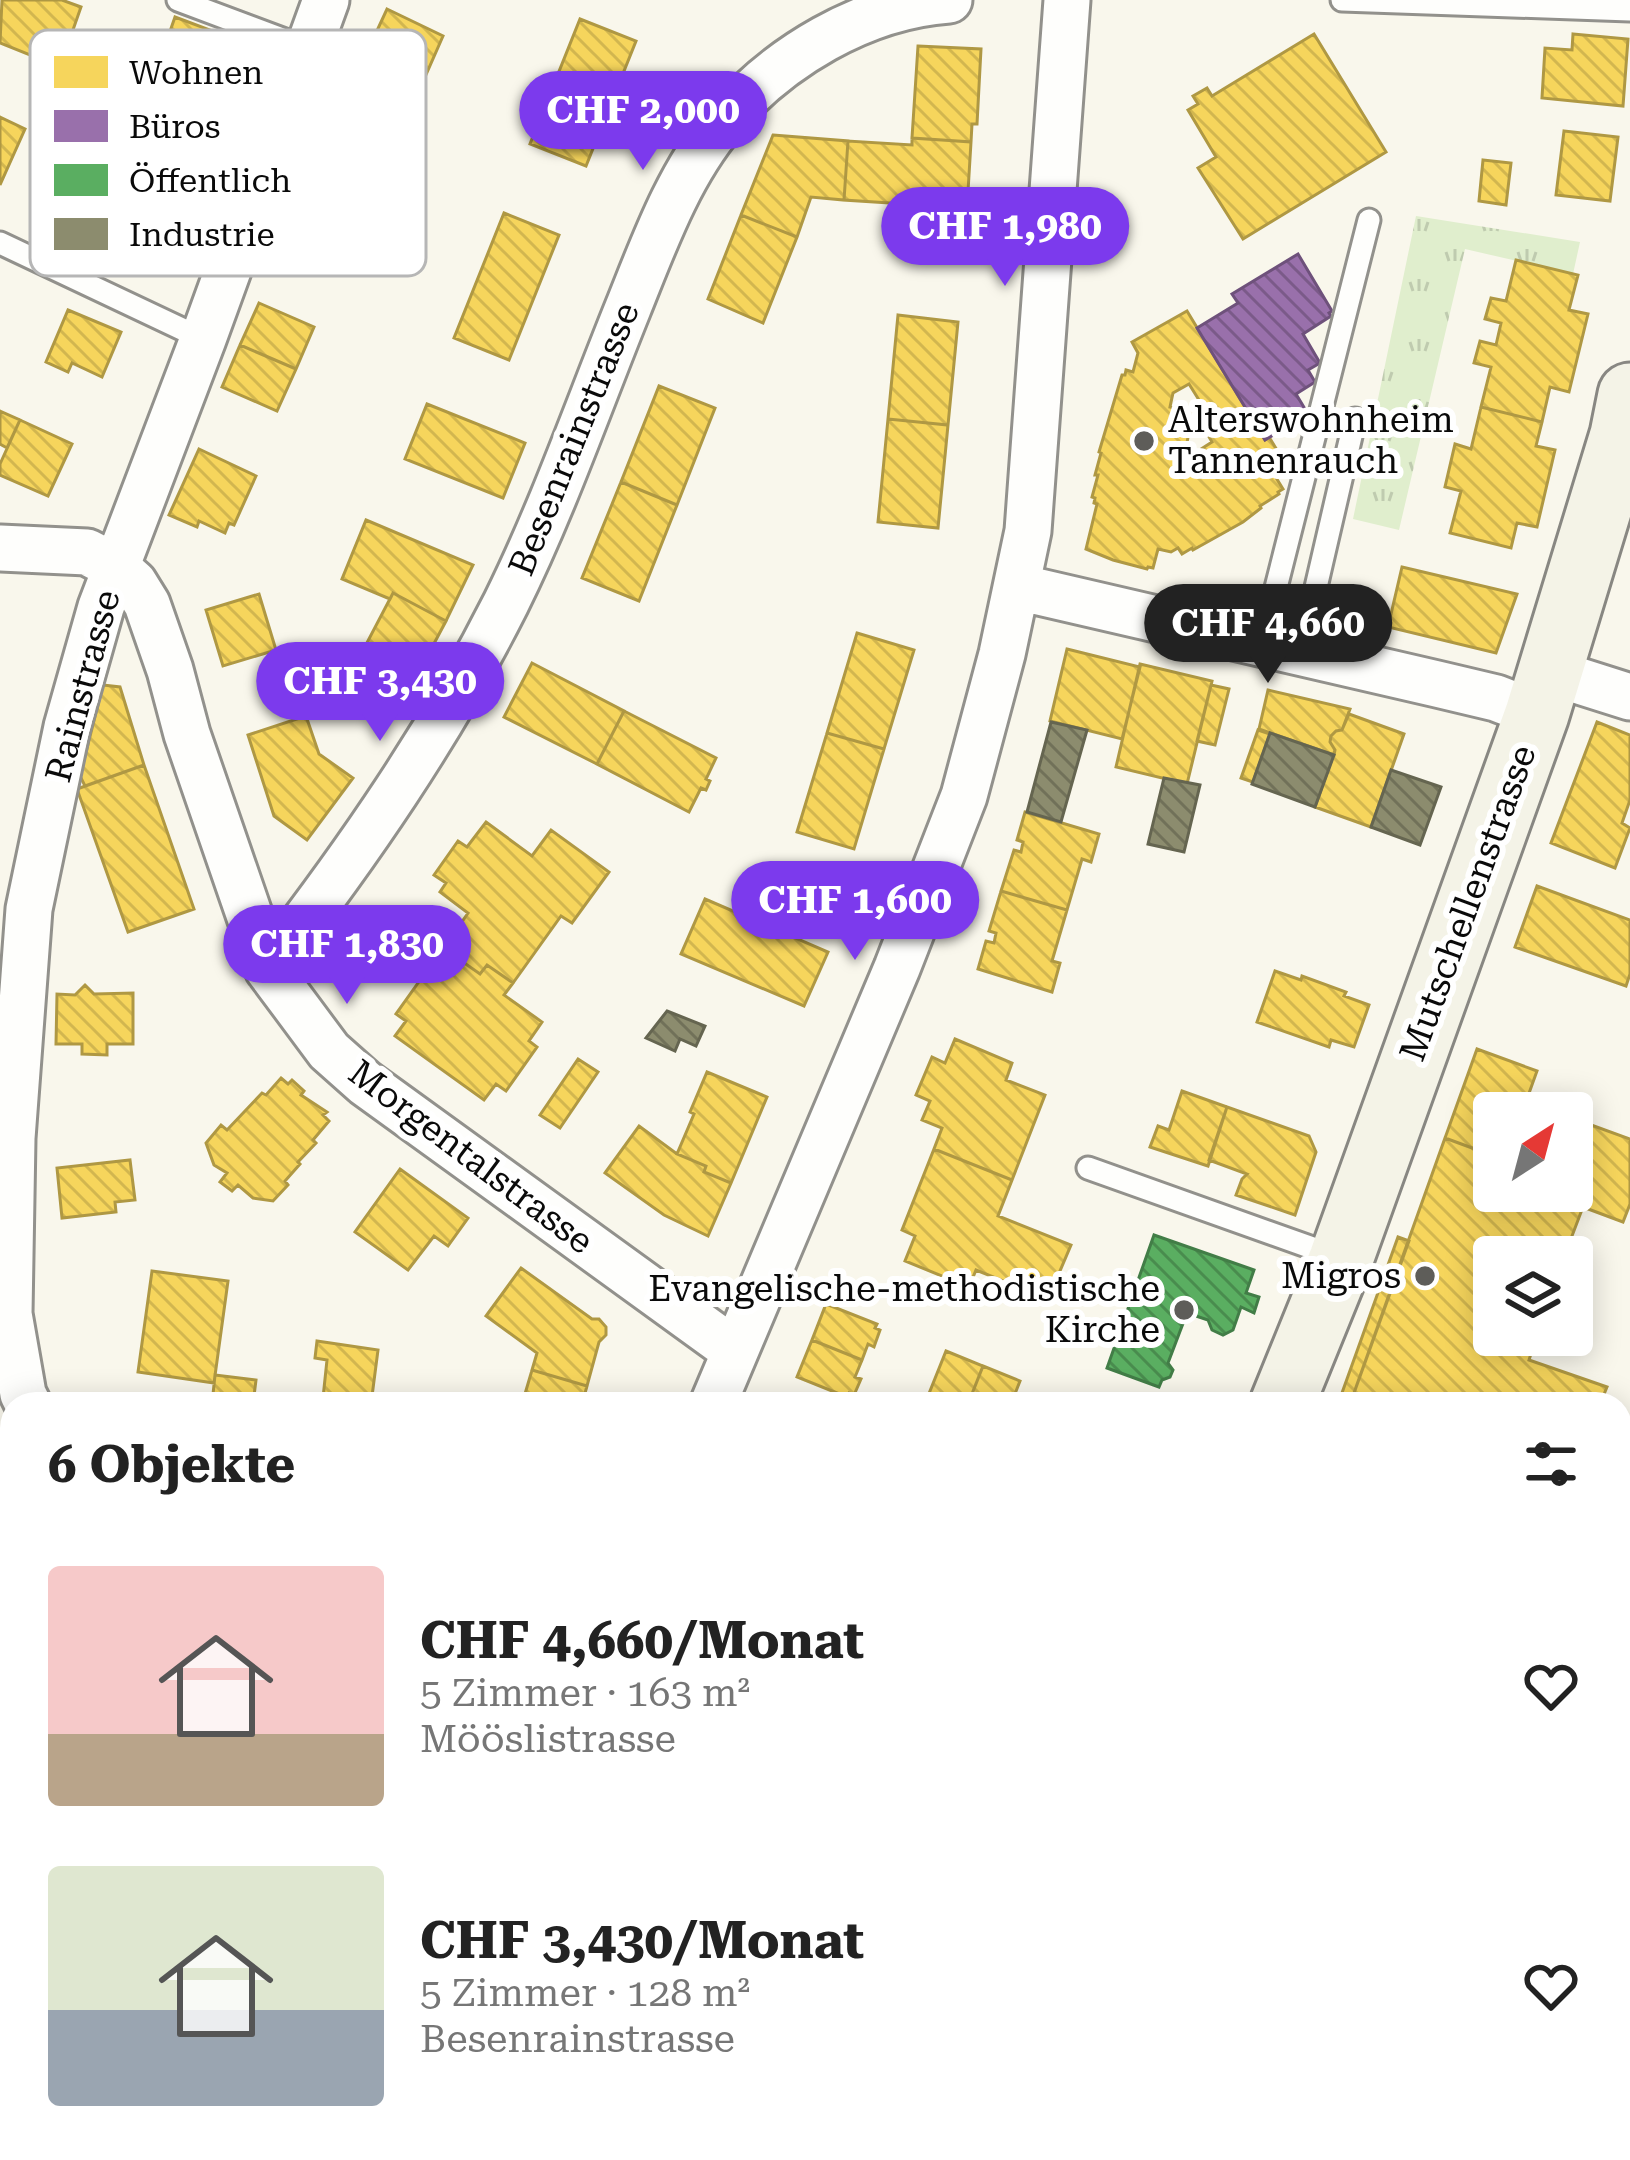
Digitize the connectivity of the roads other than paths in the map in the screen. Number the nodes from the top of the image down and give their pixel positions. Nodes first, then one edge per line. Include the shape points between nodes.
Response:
1 (178, 0) edge
2 (326, 0) edge
3 (950, 0) edge
4 (1066, 0) edge
5 (1342, 0) edge
6 (1630, 10) edge
7 (257, 30) edge
8 (316, 30) edge
9 (1369, 220) dead end
10 (0, 244) edge
11 (30, 258) edge
12 (68, 276) edge
13 (226, 276) edge
14 (203, 339) junction
15 (1630, 394) edge
16 (1355, 418) dead end
17 (0, 548) edge
18 (116, 567) junction
19 (1018, 587) junction
20 (1281, 648) junction
21 (1544, 693) junction
22 (1630, 698) edge
23 (268, 969) junction
24 (1088, 1168) dead end
25 (1341, 1258) junction
26 (735, 1351) junction
27 (17, 1392) edge
28 (718, 1392) edge
29 (1287, 1392) edge

1 - 7 lane
2 - 8 street, Rainstrasse
3 - 23 street, Besenrainstrasse via 863,19 806,50 710,140 647,260 534,546 493,628 368,837
4 - 19 street
5 - 6 lane
9 - 20 lane
10 - 11 lane
12 - 14 lane
13 - 14 street, Rainstrasse
14 - 18 street, Rainstrasse
15 - 21 street, Mutschellenstrasse
16 - 20 lane
17 - 18 street via 87,552
18 - 23 street, Morgentalstrasse via 147,604
18 - 27 street, Rainstrasse via 67,727 28,909 12,1138 9,1314
19 - 20 street
19 - 26 street via 964,796
20 - 21 street via 1496,698
21 - 22 street
21 - 25 street, Mutschellenstrasse
23 - 26 street, Morgentalstrasse via 329,1051 365,1083
24 - 25 lane
25 - 29 street, Mutschellenstrasse
26 - 28 street

